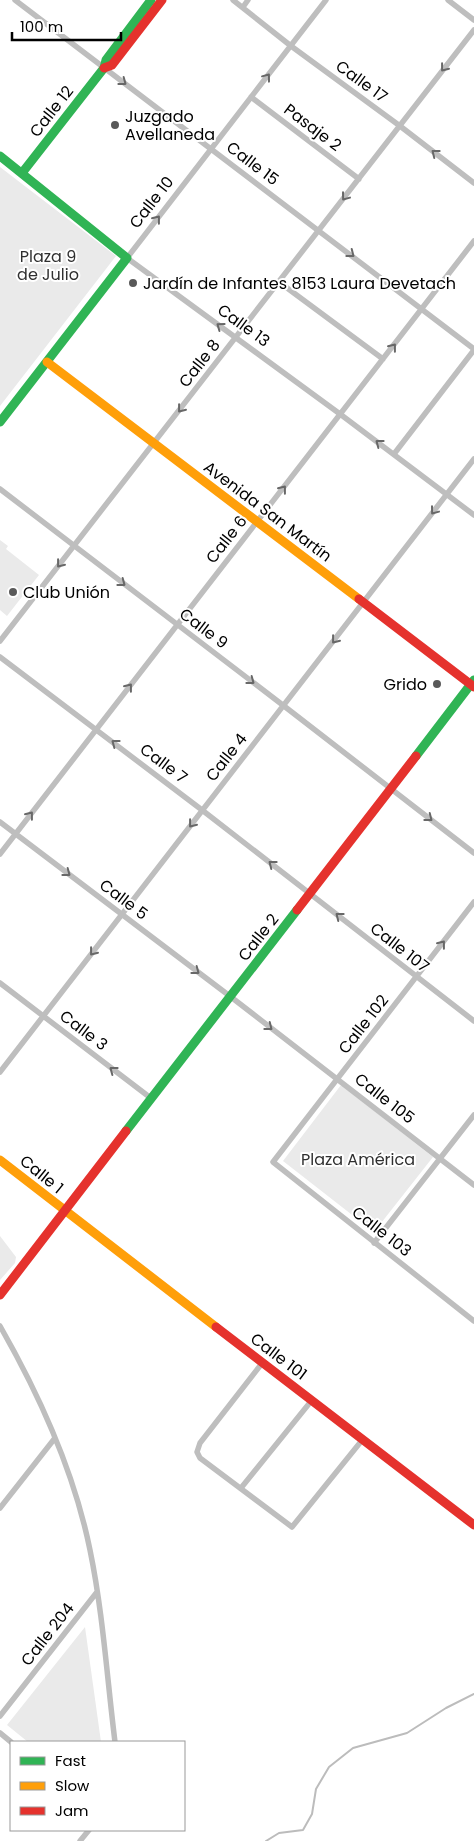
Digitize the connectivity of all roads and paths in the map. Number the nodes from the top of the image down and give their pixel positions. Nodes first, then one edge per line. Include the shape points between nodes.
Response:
1 (15, 0) edge
2 (151, 0) edge
3 (162, 0) edge
4 (233, 0) edge
5 (248, 0) edge
6 (326, 0) edge
7 (448, 0) edge
8 (243, 7) junction
9 (474, 20) edge
10 (474, 30) edge
11 (291, 46) junction
12 (104, 68) junction
13 (251, 97) junction
14 (400, 126) junction
15 (212, 149) junction
16 (0, 156) edge
17 (22, 173) junction
18 (359, 179) junction
19 (474, 183) edge
20 (320, 230) junction
21 (474, 241) edge
22 (127, 258) junction
23 (279, 282) junction
24 (421, 309) junction
25 (236, 338) junction
26 (474, 349) edge
27 (383, 359) junction
28 (47, 362) junction
29 (340, 414) junction
30 (0, 422) edge
31 (154, 444) junction
32 (394, 454) junction
33 (474, 459) edge
34 (0, 489) edge
35 (447, 494) junction
36 (474, 515) edge
37 (257, 522) junction
38 (74, 546) junction
39 (364, 603) junction
40 (177, 625) junction
41 (0, 641) edge
42 (0, 657) edge
43 (473, 684) edge
44 (284, 706) junction
45 (97, 729) junction
46 (391, 788) junction
47 (202, 810) junction
48 (0, 822) edge
49 (16, 834) junction
50 (474, 853) edge
51 (0, 854) edge
52 (310, 894) junction
53 (474, 902) edge
54 (122, 914) junction
55 (416, 977) junction
56 (0, 983) edge
57 (231, 997) junction
58 (43, 1016) junction
59 (474, 1021) edge
60 (0, 1072) edge
61 (338, 1079) junction
62 (152, 1099) junction
63 (474, 1115) edge
64 (440, 1158) junction
65 (0, 1160) edge
66 (273, 1162) joint
67 (474, 1185) edge
68 (65, 1212) junction
69 (374, 1242) junction
70 (0, 1295) edge
71 (474, 1311) edge
72 (472, 1319) edge
73 (0, 1326) edge
74 (263, 1362) junction
75 (312, 1400) junction
76 (55, 1438) junction
77 (363, 1439) junction
78 (241, 1488) junction
79 (0, 1508) edge
80 (474, 1525) edge
81 (97, 1592) junction
82 (0, 1716) edge
83 (0, 1733) edge
84 (10, 1741) edge
85 (115, 1741) edge
86 (88, 1831) edge
87 (80, 1841) edge

1 - 12 street, Calle 15
2 - 12 street, Calle 12 via 106,60
3 - 12 street, Calle 12 via 112,65
4 - 8 street, Calle 17
5 - 8 street
6 - 11 street, Calle 10
7 - 9 street
8 - 11 street, Calle 17
10 -> 14 street, Calle 8
13 -> 11 street, Calle 10
11 - 14 street, Calle 17
12 -> 15 street, Calle 15
12 - 17 street, Calle 12
13 - 15 street, Calle 10
13 - 18 street, Pasaje 2
14 - 18 street, Calle 8
19 -> 14 street, Calle 17
15 - 20 street, Calle 15
22 -> 15 street, Calle 10
16 - 17 street, Calle 13
17 - 22 street, Calle 13
18 -> 20 street, Calle 8
20 - 23 street, Calle 8
20 -> 24 street, Calle 15
21 - 24 street, Calle 6
25 -> 22 street, Calle 13
22 - 28 street, Calle 10
23 - 25 street, Calle 8
23 - 27 street
24 - 26 street, Calle 15
27 -> 24 street, Calle 6
25 - 29 street, Calle 13
25 -> 31 street, Calle 8
26 - 32 street
27 - 29 street, Calle 6
28 - 30 street, Calle 10
28 - 31 street, Avenida San Martín
32 -> 29 street, Calle 13
37 -> 29 street, Calle 6
31 - 37 street, Avenida San Martín
31 - 38 street, Calle 8
32 - 35 street, Calle 13
33 - 35 street, Calle 4
34 - 38 street, Calle 9
35 - 36 street, Calle 13
35 -> 39 street, Calle 4
37 - 39 street, Avenida San Martín
37 - 40 street, Calle 6
38 -> 40 street, Calle 9
38 -> 41 street, Calle 8
39 - 43 street, Avenida San Martín
39 -> 44 street, Calle 4
40 -> 44 street, Calle 9
45 -> 40 street, Calle 6
42 - 45 street, Calle 7
43 - 46 street, Calle 2
44 - 46 street, Calle 9
44 - 47 street, Calle 4
47 -> 45 street, Calle 7
49 -> 45 street, Calle 6
46 -> 50 street, Calle 9
46 - 52 street, Calle 2
52 -> 47 street, Calle 7
47 -> 54 street, Calle 4
48 - 49 street, Calle 5
49 - 51 street, Calle 6
49 -> 54 street, Calle 5
55 -> 52 street, Calle 107
52 - 57 street, Calle 2
55 -> 53 street, Calle 102
54 -> 57 street, Calle 5
54 -> 58 street, Calle 4
55 - 59 street, Calle 107
55 - 61 street, Calle 102
56 - 58 street, Calle 3
57 -> 61 street, Calle 105
57 - 62 street, Calle 2
58 - 60 street, Calle 4
62 -> 58 street, Calle 3
61 - 64 street, Calle 105
61 - 66 street, Calle 102
62 - 68 street, Calle 2
63 - 64 street
64 - 67 street, Calle 105
64 - 69 street
65 - 68 street, Calle 1
66 - 69 street, Calle 103
68 - 70 street, Calle 2
68 - 74 street, Calle 101
69 - 72 street, Calle 103
71 - 72 street
73 - 76 street via 36,1392
74 - 75 street, Calle 101
74 - 78 street via 200,1443 197,1452 200,1458
75 - 77 street, Calle 101
75 - 78 street
76 - 79 street
76 - 81 street via 85,1528
77 - 78 street via 292,1527
77 - 80 street, Calle 101
81 - 82 street, Calle 204
81 - 85 street
83 - 84 street
86 - 87 street

